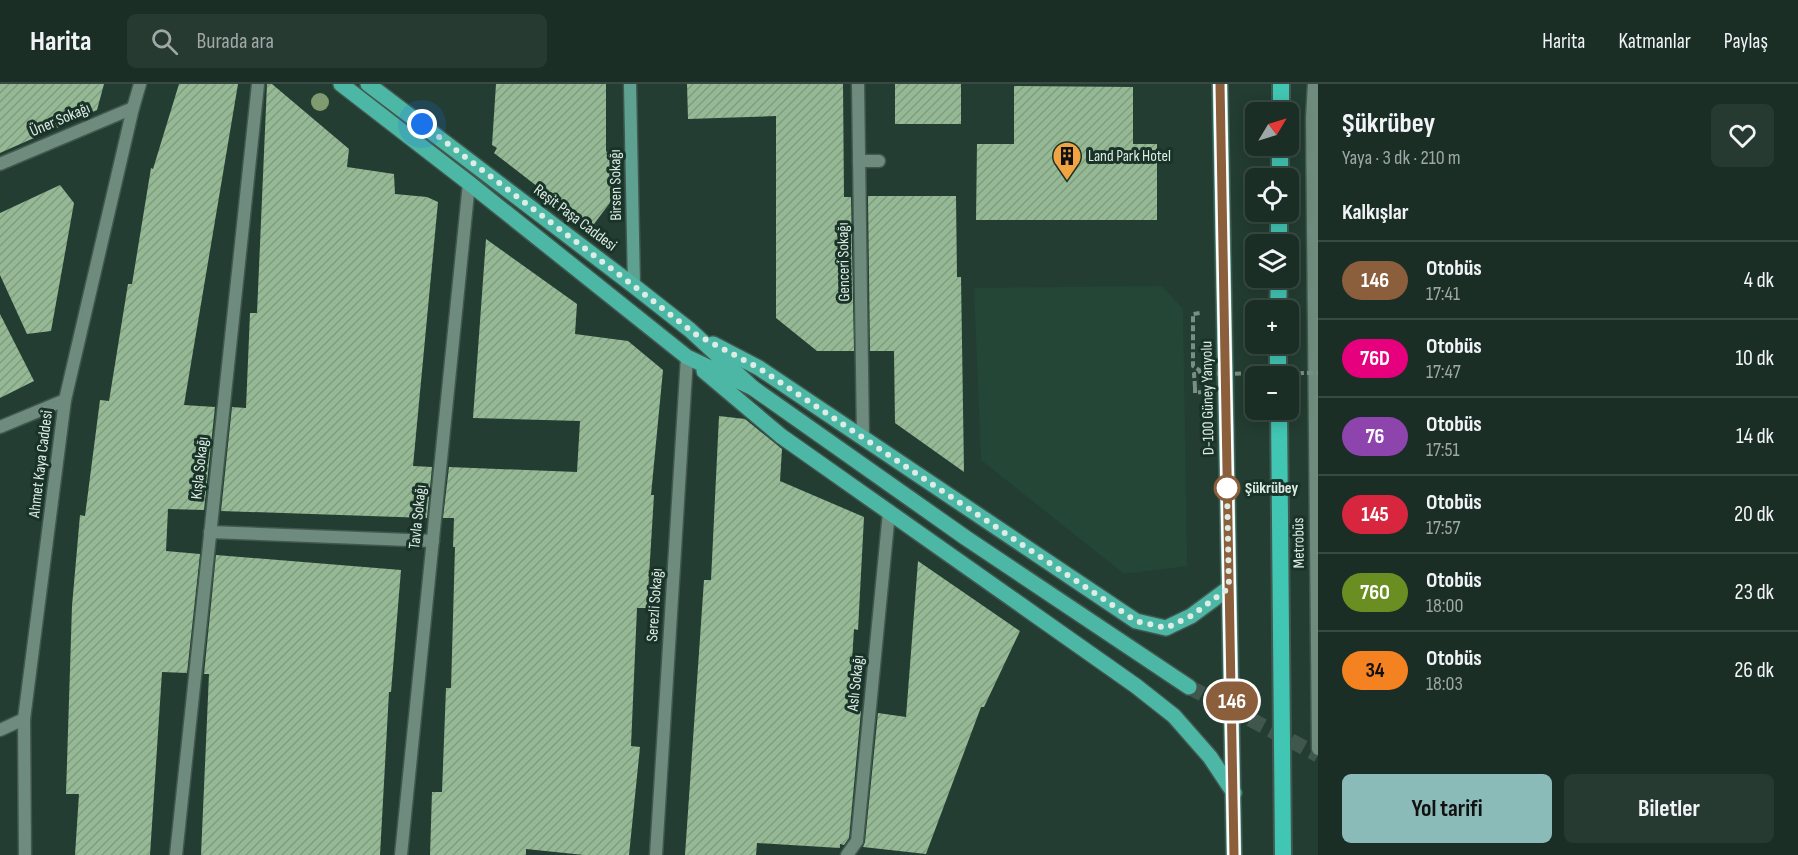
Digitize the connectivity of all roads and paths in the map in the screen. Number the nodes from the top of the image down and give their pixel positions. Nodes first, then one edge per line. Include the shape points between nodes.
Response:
1 (140, 84) edge
2 (258, 84) edge
3 (341, 84) edge
4 (368, 84) edge
5 (630, 84) edge
6 (858, 84) edge
7 (1220, 84) edge
8 (1281, 84) edge
9 (1314, 84) edge
10 (1281, 102) edge
11 (133, 108) junction
12 (879, 160) dead end
13 (859, 161) junction
14 (0, 164) edge
15 (469, 183) junction
16 (634, 286) junction
17 (695, 334) junction
18 (687, 357) junction
19 (1318, 373) edge
20 (1195, 387) dead end
21 (753, 388) junction
22 (65, 400) junction
23 (1279, 420) edge
24 (0, 427) edge
25 (863, 439) junction
26 (889, 512) junction
27 (210, 532) junction
28 (433, 541) junction
29 (1229, 588) junction
30 (1189, 687) tunnel mouth
31 (24, 719) junction
32 (0, 730) edge
33 (1318, 749) edge
34 (1234, 793) junction
35 (25, 855) edge
36 (176, 855) edge
37 (401, 855) edge
38 (656, 855) edge
39 (847, 855) edge
40 (1234, 855) edge
41 (1284, 855) edge

1 - 11 street, Ahmet Kaya Caddesi
2 - 27 street, Kışla Sokağı
3 - 15 main road, Reşit Paşa Caddesi
4 - 16 main road, Reşit Paşa Caddesi
5 - 16 main road, Birsen Sokağı
6 - 13 street, Genceri Sokağı
7 - 29 main road, D-100 Güney Yanyolu
8 - 10 highway
9 - 33 street, Metrobüs
11 - 14 street, Üner Sokağı
11 - 22 street, Ahmet Kaya Caddesi
12 - 13 street
13 - 25 street, Genceri Sokağı
15 - 18 main road, Reşit Paşa Caddesi
15 - 28 street, Tavla Sokağı
16 - 17 main road, Reşit Paşa Caddesi
17 - 21 main road, Reşit Paşa Caddesi
17 - 25 main road via 759,368
18 - 21 main road, Reşit Paşa Caddesi
18 - 26 main road via 781,435
18 - 38 street, Serezli Sokağı
19 - 20 path, bridge via 1194,374
21 - 30 main road, Reşit Paşa Caddesi via 966,538
22 - 24 street
22 - 31 street, Ahmet Kaya Caddesi
23 - 41 highway
25 - 29 main road via 1136,621 1166,628 1191,616
26 - 34 main road via 1174,716 1210,757
26 - 39 street, Aslı Sokağı via 857,841
27 - 28 street
27 - 36 street, Kışla Sokağı
28 - 37 street, Tavla Sokağı
29 - 34 main road, D-100 Güney Yanyolu
31 - 32 street
31 - 35 street, Ahmet Kaya Caddesi
34 - 40 main road, D-100 Güney Yanyolu

